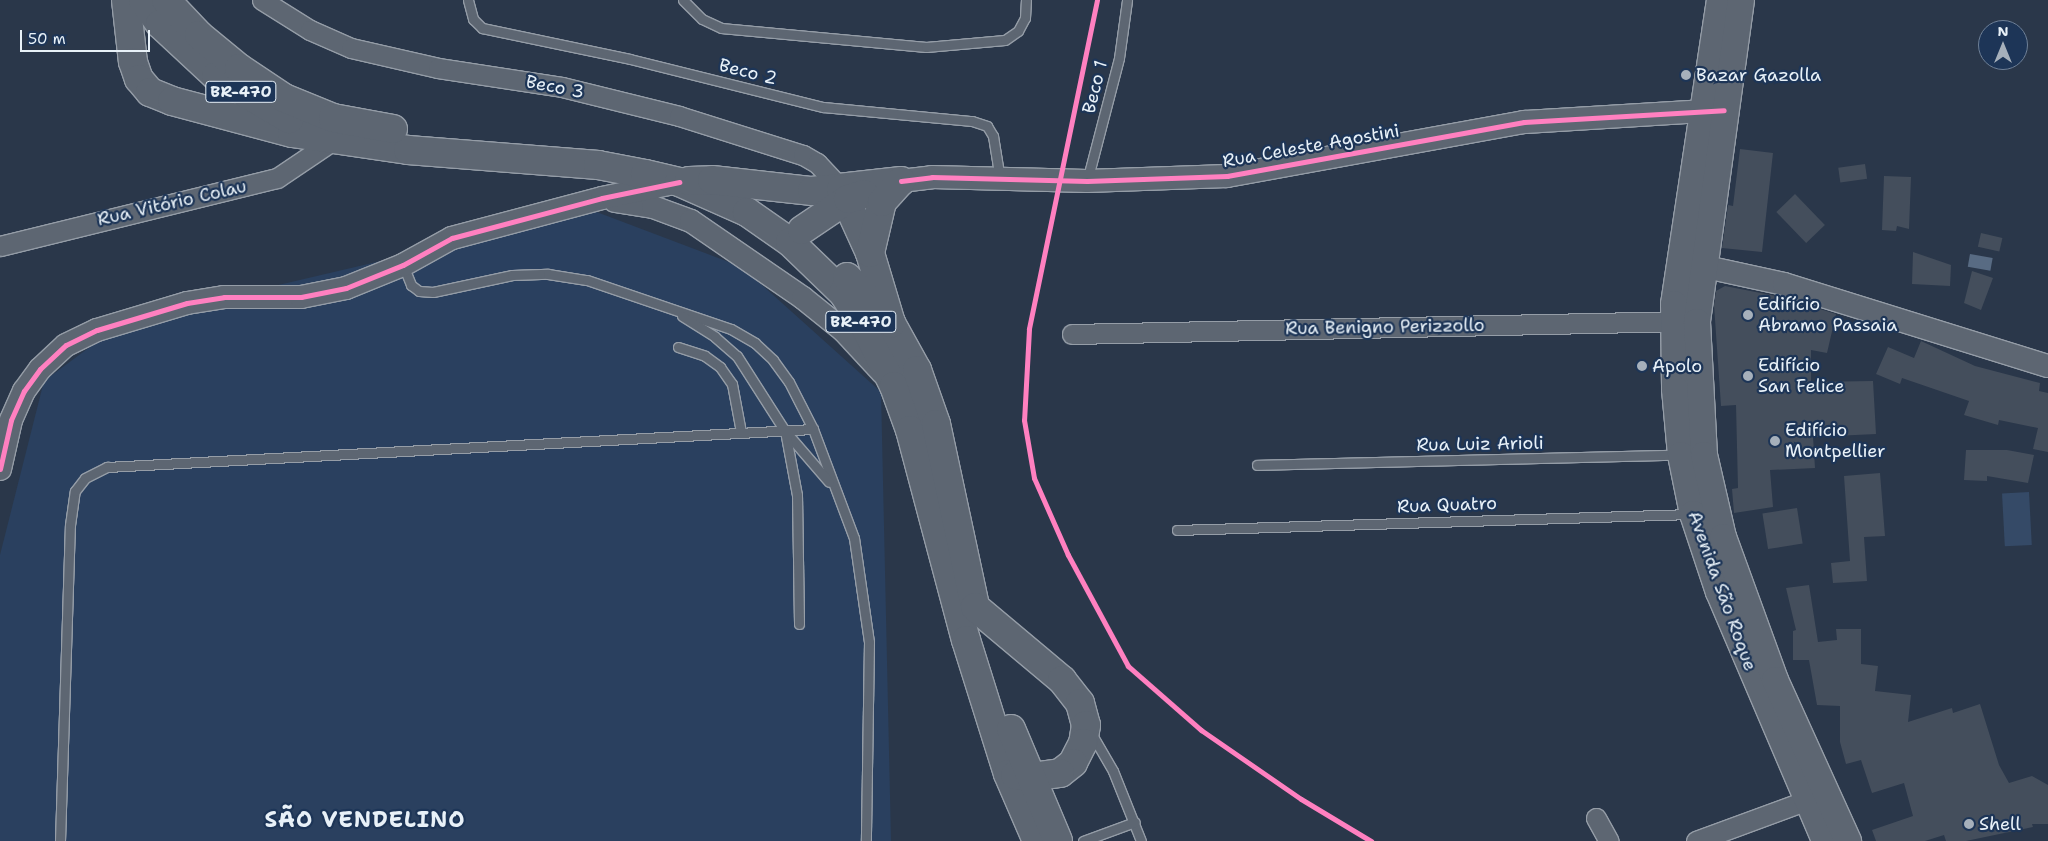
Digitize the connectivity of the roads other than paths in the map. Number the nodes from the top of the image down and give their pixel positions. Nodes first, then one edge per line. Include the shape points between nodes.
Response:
1 (126, 0) edge
2 (143, 0) edge
3 (262, 0) edge
4 (468, 0) edge
5 (683, 0) edge
6 (1026, 0) edge
7 (1128, 0) edge
8 (1720, 0) edge
9 (1741, 0) edge
10 (163, 12) edge
11 (133, 62) junction
12 (1713, 111) junction
13 (335, 139) junction
14 (1000, 179) junction
15 (712, 180) junction
16 (902, 181) junction
17 (1087, 181) junction
18 (680, 182) junction
19 (845, 194) junction
20 (602, 198) junction
21 (802, 230) junction
22 (0, 246) edge
23 (870, 253) junction
24 (403, 264) junction
25 (1706, 267) junction
26 (671, 310) junction
27 (1681, 316) junction
28 (891, 323) junction
29 (1072, 334) dead end
30 (678, 347) dead end
31 (2048, 366) edge
32 (894, 386) junction
33 (812, 429) junction
34 (785, 431) junction
35 (741, 432) junction
36 (1693, 455) junction
37 (1257, 466) dead end
38 (0, 469) edge
39 (834, 487) junction
40 (1706, 514) junction
41 (1177, 530) dead end
42 (975, 607) junction
43 (799, 624) dead end
44 (1086, 725) junction
45 (1073, 762) junction
46 (1019, 776) junction
47 (1816, 797) junction
48 (1596, 818) dead end
49 (1135, 822) junction
50 (1049, 835) edge
51 (60, 841) edge
52 (866, 841) edge
53 (1083, 841) edge
54 (1141, 841) edge
55 (1608, 841) edge
56 (1696, 841) edge
57 (1825, 841) edge
58 (1848, 841) edge

1 - 11 highway
2 - 10 highway, BR-470
3 - 19 street, Beco 3 via 310,30 351,48 438,68 562,87 679,116 803,155 817,163
4 - 14 lane, Beco 2 via 473,19 482,28 630,59 823,108 972,121 987,126 993,136
5 - 6 lane, Beco 2 via 702,19 720,28 926,47 1005,40 1018,31 1025,18
7 - 17 lane, Beco 1 via 1119,58
8 - 12 main road, Avenida São Roque
9 - 12 main road, Avenida São Roque
10 - 11 highway via 140,41
10 - 13 highway, BR-470 via 216,76 250,99
10 - 15 highway, BR-470 via 200,35 239,68 284,98 332,118 424,134 601,147 660,159
11 - 13 highway via 139,80 150,92 172,101 292,133
12 - 17 street, Rua Celeste Agostini via 1524,122 1227,176
12 - 25 main road, Avenida São Roque
12 - 27 main road, Avenida São Roque
13 - 18 highway, BR-470 via 408,150 598,166
13 - 22 street, Rua Vitório Colau via 277,178
14 - 16 street, Rua Celeste Agostini via 932,177
14 - 17 street, Rua Celeste Agostini
15 - 18 highway
15 - 19 highway
15 - 21 highway, BR-470 via 761,203
16 - 19 highway
16 - 23 highway via 882,202
18 - 20 street
18 - 32 highway, BR-470 via 747,212 790,242 843,293
19 - 21 highway
19 - 23 highway
20 - 24 street via 452,238
20 - 32 street via 653,207 691,221 817,309 844,332
21 - 28 highway, BR-470
23 - 28 highway
24 - 26 lane via 411,285 419,291 433,292 512,275 548,274 587,280
24 - 38 street via 346,288 301,297 224,297 187,303 97,330 66,345 40,369 24,391 11,420
25 - 27 main road, Avenida São Roque
25 - 31 street via 1784,284
26 - 33 lane via 731,329 755,343 789,382
26 - 34 lane via 715,337 737,356
27 - 29 street, Rua Benigno Perizzollo
27 - 36 main road, Avenida São Roque
28 - 42 highway, BR-470 via 917,370 936,424
30 - 35 lane via 705,356 720,367 732,384
32 - 46 highway, BR-470 via 910,430 966,640
33 - 34 lane
33 - 39 lane
34 - 35 lane
34 - 39 lane
34 - 43 lane via 796,495
35 - 51 lane via 107,467 85,478 75,491 70,525
36 - 37 lane, Rua Luiz Arioli
36 - 40 main road, Avenida São Roque
39 - 52 lane via 854,538 869,642
40 - 41 lane, Rua Quatro
40 - 47 main road, Avenida São Roque via 1775,680
42 - 44 highway via 1062,680 1080,703
42 - 46 highway, BR-470 via 1010,726
44 - 45 highway via 1083,743
44 - 49 lane via 1113,771
45 - 46 highway via 1060,774
45 - 50 highway
46 - 50 highway, BR-470
47 - 56 street
47 - 57 main road, Avenida São Roque
47 - 58 main road, Avenida São Roque
48 - 55 street
49 - 53 lane
49 - 54 lane

